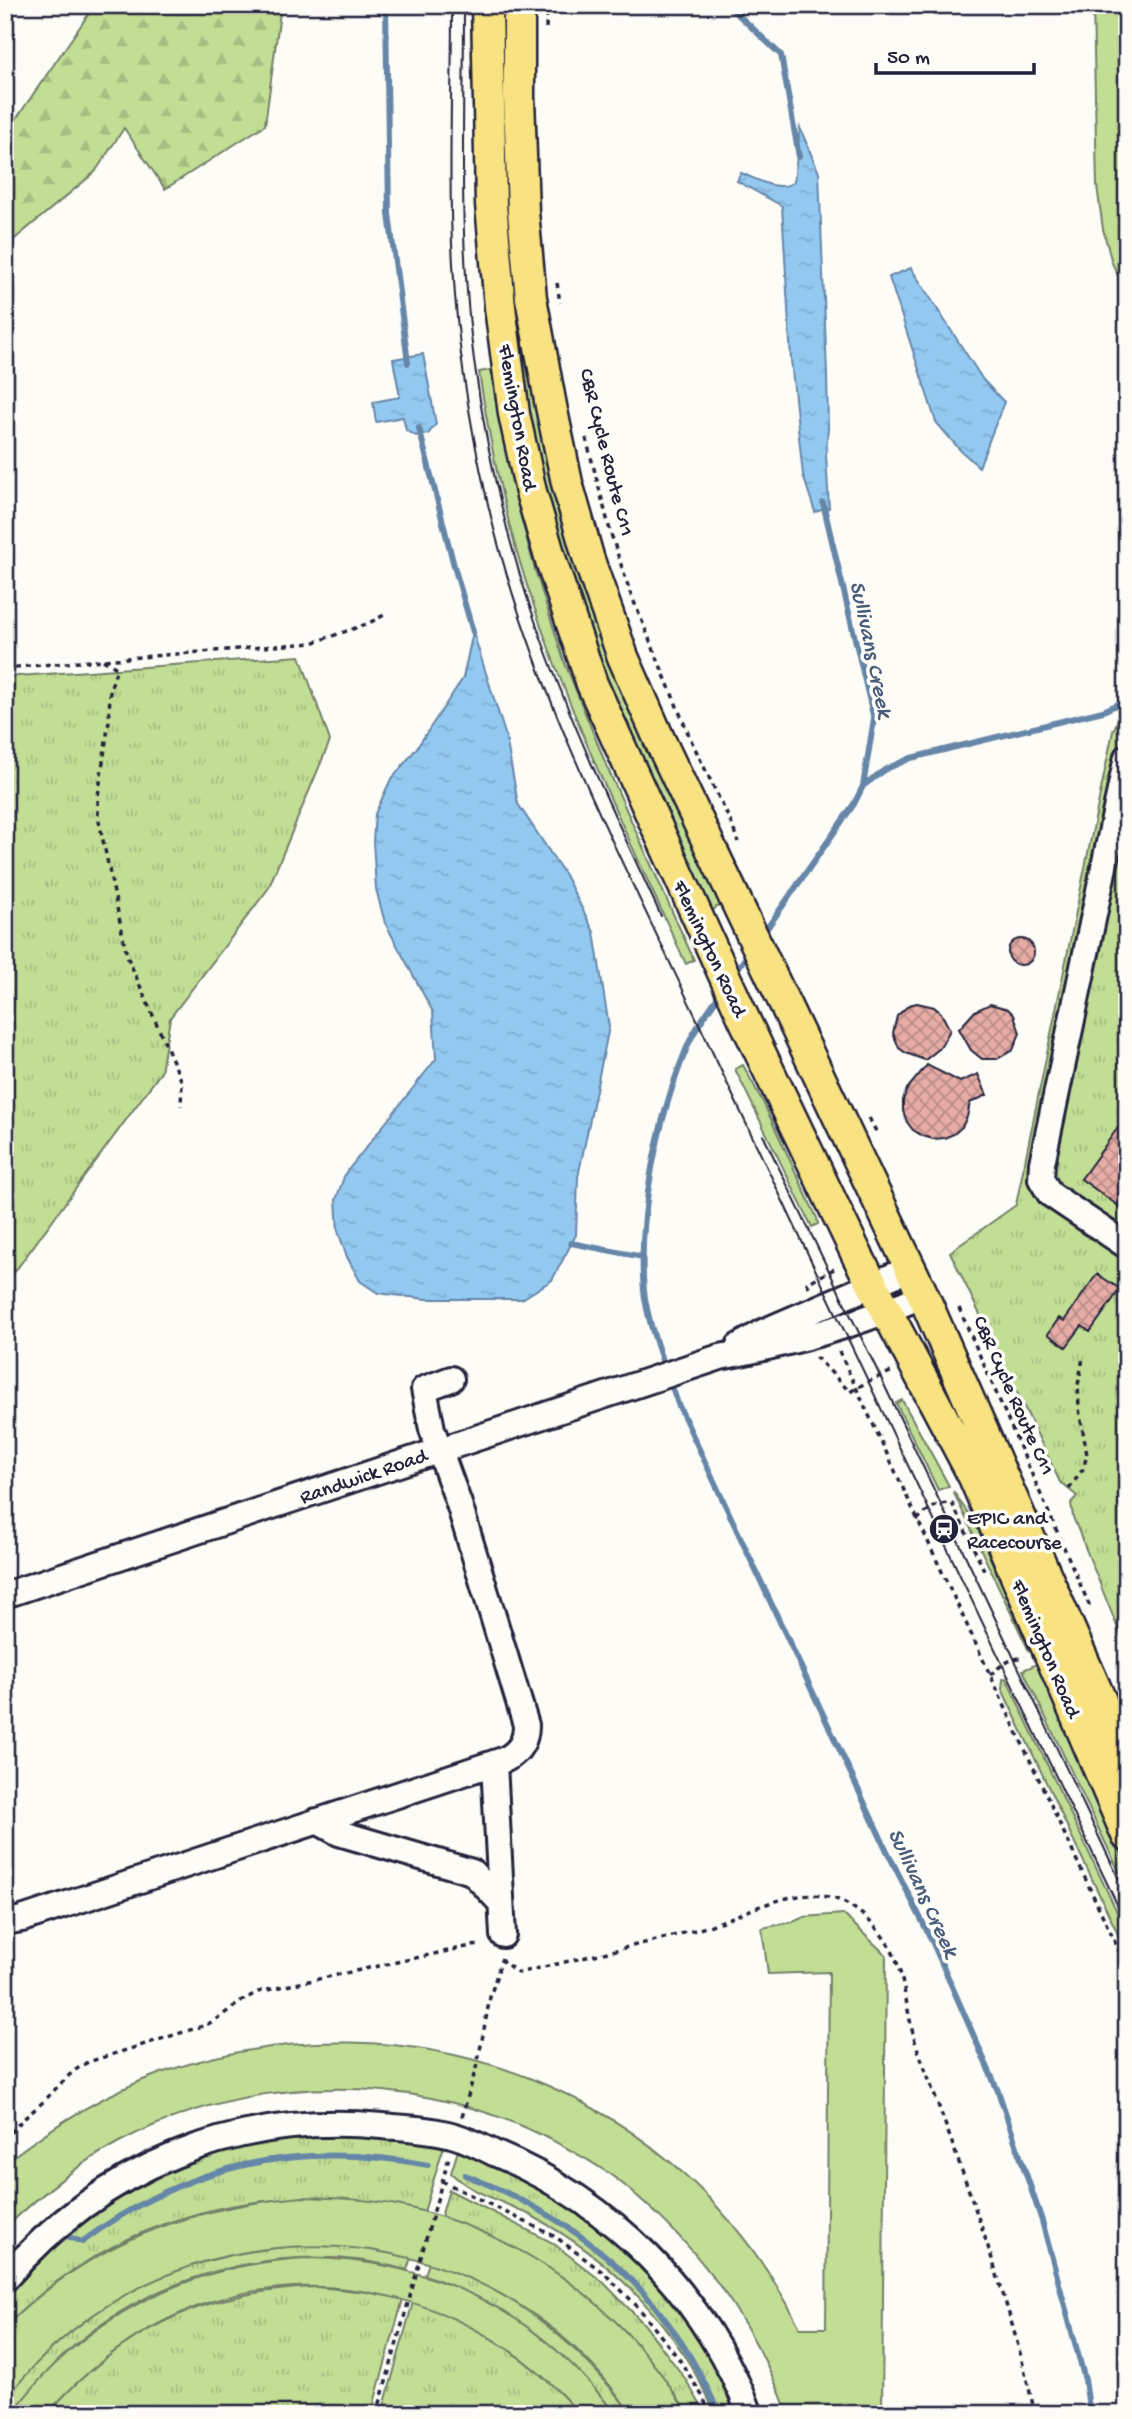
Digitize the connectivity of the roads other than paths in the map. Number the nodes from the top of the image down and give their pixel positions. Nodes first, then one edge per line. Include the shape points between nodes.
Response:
1 (488, 5) edge
2 (519, 5) edge
3 (1127, 757) edge
4 (1127, 1246) edge
5 (917, 1282) junction
6 (880, 1299) junction
7 (452, 1378) dead end
8 (440, 1449) junction
9 (5, 1595) edge
10 (1127, 1760) edge
11 (494, 1763) junction
12 (1119, 1800) edge
13 (317, 1821) junction
14 (1127, 1835) edge
15 (501, 1903) junction
16 (5, 1922) edge
17 (492, 1944) road end
18 (5, 2278) edge
19 (750, 2414) edge

1 - 6 main road, Flemington Road via 491,204 500,307 514,414 552,564 592,684 744,1019
2 - 5 main road, Flemington Road via 523,212 531,298 567,483 589,560 623,657 660,741
3 - 4 street via 1041,1179 1050,1194
5 - 6 street, Randwick Road
5 - 10 main road, Flemington Road
6 - 8 street, Randwick Road via 824,1319 772,1347 709,1361
6 - 12 main road, Flemington Road via 975,1477
7 - 8 street via 424,1389
8 - 9 street, Randwick Road
8 - 11 street via 526,1725 518,1751
11 - 13 street
11 - 15 street
12 - 14 main road, Flemington Road
13 - 15 street via 339,1833 472,1872
13 - 16 street
15 - 17 street
18 - 19 street via 60,2223 99,2193 173,2155 222,2139 309,2123 456,2136 542,2174 623,2231 661,2267 692,2307 724,2358

